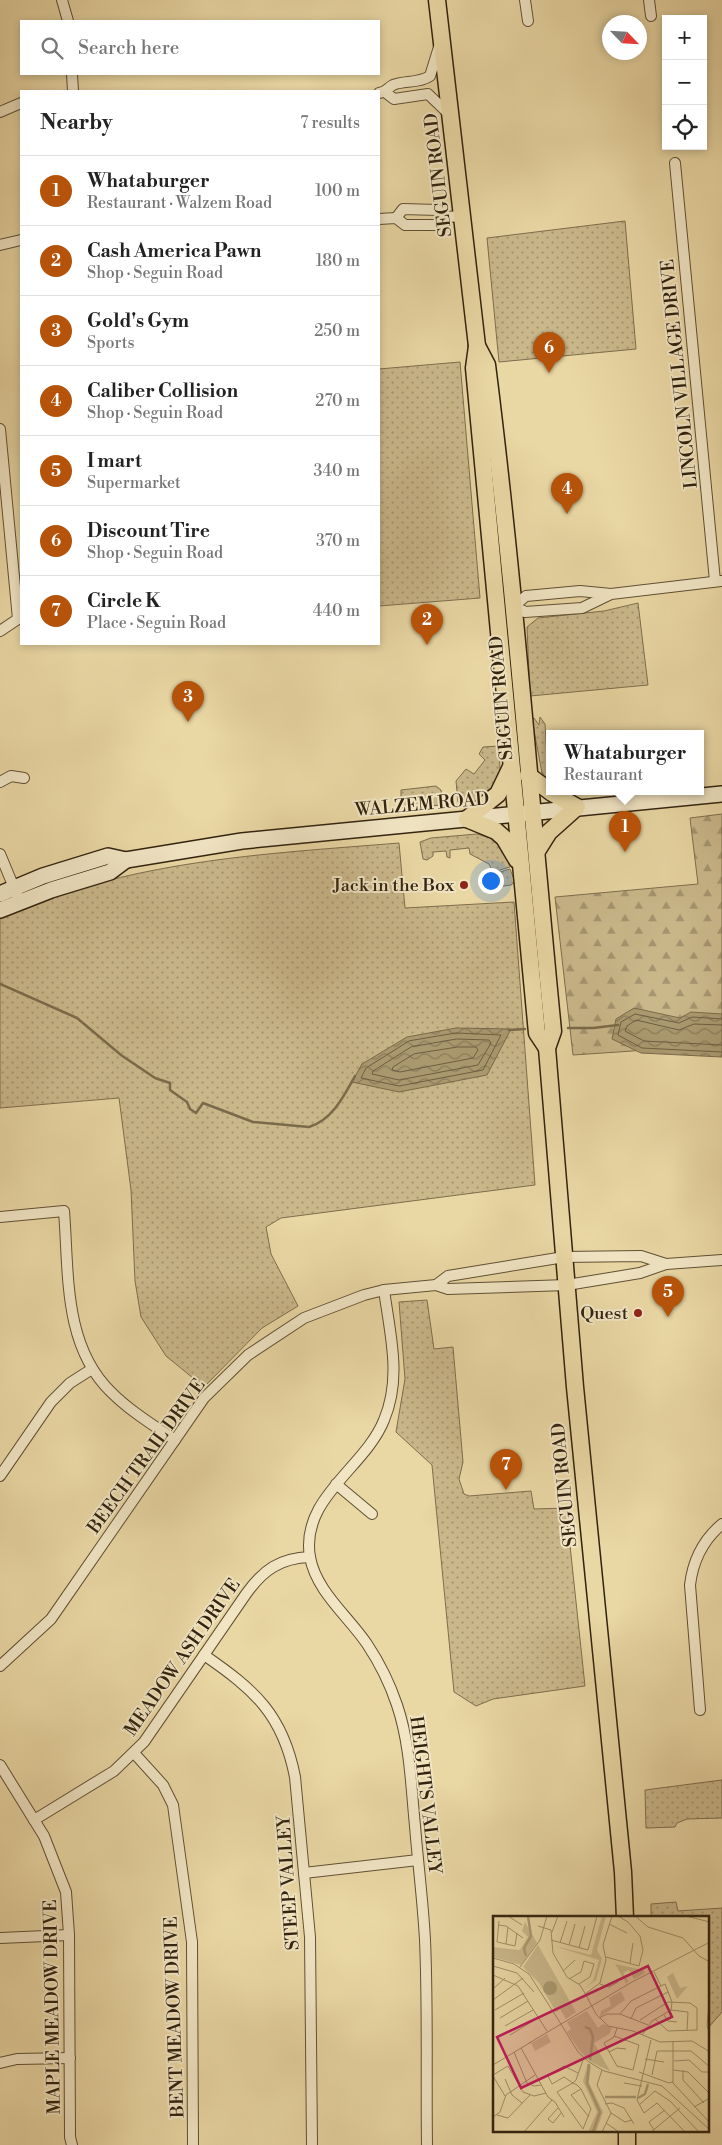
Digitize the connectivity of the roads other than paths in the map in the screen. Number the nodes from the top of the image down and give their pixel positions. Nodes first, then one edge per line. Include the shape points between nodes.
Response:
1 (62, 0) edge
2 (437, 0) edge
3 (525, 0) edge
4 (649, 0) edge
5 (651, 16) dead end
6 (68, 20) edge
7 (528, 22) dead end
8 (441, 37) junction
9 (72, 75) edge
10 (73, 90) edge
11 (382, 93) edge
12 (20, 103) edge
13 (0, 112) edge
14 (451, 116) junction
15 (675, 163) dead end
16 (463, 216) junction
17 (446, 217) junction
18 (396, 218) junction
19 (380, 219) edge
20 (20, 240) edge
21 (0, 245) edge
22 (477, 346) junction
23 (0, 428) edge
24 (493, 570) junction
25 (719, 581) edge
26 (611, 594) junction
27 (514, 606) junction
28 (0, 631) edge
29 (501, 648) junction
30 (510, 769) junction
31 (528, 775) junction
32 (24, 778) dead end
33 (0, 782) edge
34 (546, 788) edge
35 (722, 794) edge
36 (556, 795) edge
37 (577, 807) junction
38 (523, 813) junction
39 (467, 819) junction
40 (537, 851) junction
41 (0, 854) edge
42 (126, 860) junction
43 (522, 870) junction
44 (7, 891) edge
45 (20, 902) junction
46 (0, 910) edge
47 (546, 1048) junction
48 (0, 1217) edge
49 (564, 1257) junction
50 (722, 1260) edge
51 (666, 1264) junction
52 (436, 1285) junction
53 (567, 1285) junction
54 (384, 1290) junction
55 (92, 1369) junction
56 (175, 1440) junction
57 (0, 1476) edge
58 (336, 1484) junction
59 (372, 1514) dead end
60 (722, 1524) edge
61 (310, 1557) junction
62 (204, 1655) junction
63 (0, 1666) edge
64 (700, 1710) dead end
65 (134, 1753) junction
66 (0, 1765) edge
67 (34, 1820) junction
68 (418, 1860) junction
69 (304, 1873) junction
70 (625, 1916) edge
71 (69, 1935) junction
72 (0, 1938) edge
73 (70, 2058) junction
74 (0, 2063) edge
75 (627, 2132) edge
76 (72, 2145) edge
77 (193, 2145) edge
78 (312, 2145) edge
79 (427, 2145) edge
80 (627, 2145) edge

1 - 6 street
2 - 8 main road, SEGUIN ROAD
3 - 7 street
4 - 5 street
8 - 11 street via 430,76 393,85
8 - 14 main road, SEGUIN ROAD
9 - 10 street
11 - 14 street via 394,98 428,94
12 - 13 street
14 - 16 main road, SEGUIN ROAD
15 - 25 street, LINCOLN VILLAGE DRIVE
16 - 17 street
16 - 22 main road, SEGUIN ROAD
17 - 18 street via 439,224 405,226
17 - 18 street via 438,210 403,210
18 - 19 street
20 - 21 street
22 - 24 main road, SEGUIN ROAD via 474,368
22 - 27 main road, SEGUIN ROAD via 487,365
23 - 28 street via 18,619
24 - 27 main road via 507,601
24 - 29 main road, SEGUIN ROAD
25 - 26 street
26 - 27 street via 580,591 526,596
26 - 27 street via 582,608 525,612
27 - 29 main road via 504,628
27 - 31 main road, SEGUIN ROAD
29 - 30 main road, SEGUIN ROAD
30 - 38 main road, SEGUIN ROAD
30 - 39 main road via 498,794
31 - 34 main road
31 - 38 main road, SEGUIN ROAD
32 - 33 street via 11,776
35 - 37 street, WALZEM ROAD
36 - 37 main road
37 - 38 street, WALZEM ROAD
37 - 40 main road via 549,832
38 - 39 street, WALZEM ROAD
38 - 40 main road, SEGUIN ROAD
38 - 43 main road, SEGUIN ROAD
39 - 42 street, WALZEM ROAD via 242,841
39 - 43 main road via 496,831 504,838
40 - 47 main road, SEGUIN ROAD via 553,1031
41 - 44 street
42 - 44 street, WALZEM ROAD via 108,856
42 - 45 street, WALZEM ROAD via 110,872
43 - 47 main road, SEGUIN ROAD via 537,1033
44 - 45 street
45 - 46 street, WALZEM ROAD
47 - 49 main road, SEGUIN ROAD
48 - 55 street via 64,1211 71,1316
49 - 51 street, BEECH TRAIL DRIVE via 641,1256
49 - 52 street, BEECH TRAIL DRIVE via 448,1276
49 - 53 main road, SEGUIN ROAD
50 - 51 street, BEECH TRAIL DRIVE
51 - 53 street, BEECH TRAIL DRIVE via 640,1273
52 - 53 street, BEECH TRAIL DRIVE via 448,1288
52 - 54 street, BEECH TRAIL DRIVE
53 - 70 main road, SEGUIN ROAD
54 - 56 street, BEECH TRAIL DRIVE via 304,1318 248,1355 204,1398
54 - 58 street, HEIGHTS VALLEY via 394,1375 390,1404 374,1438
55 - 56 street via 120,1402
55 - 57 street via 70,1383 51,1402
56 - 63 street, BEECH TRAIL DRIVE via 51,1619
58 - 59 street
58 - 61 street, HEIGHTS VALLEY via 324,1499 315,1519
60 - 64 street via 700,1550 690,1585
61 - 62 street, MEADOW ASH DRIVE via 282,1561 265,1571
61 - 68 street, HEIGHTS VALLEY via 322,1587 367,1644 397,1704 407,1750
62 - 65 street, MEADOW ASH DRIVE
62 - 69 street, STEEP VALLEY via 261,1700 283,1734 295,1777
65 - 67 street, MEADOW ASH DRIVE via 97,1783
65 - 77 street, BENT MEADOW DRIVE via 163,1785 173,1805 192,1942
66 - 67 street, MAPLE MEADOW DRIVE
67 - 71 street, MAPLE MEADOW DRIVE via 44,1836 66,1892
68 - 69 street
68 - 79 street, HEIGHTS VALLEY via 425,1941
69 - 78 street, STEEP VALLEY via 310,1937
71 - 72 street
71 - 73 street, MAPLE MEADOW DRIVE
73 - 74 street via 17,2059
73 - 76 street, MAPLE MEADOW DRIVE
75 - 80 main road

